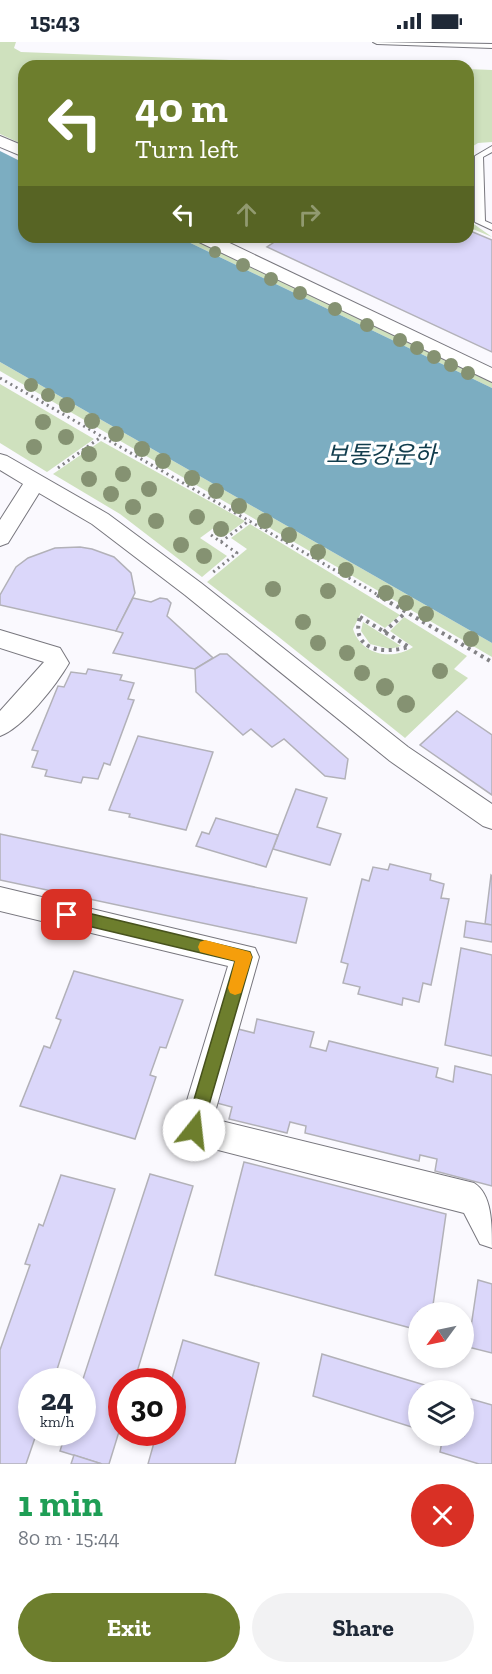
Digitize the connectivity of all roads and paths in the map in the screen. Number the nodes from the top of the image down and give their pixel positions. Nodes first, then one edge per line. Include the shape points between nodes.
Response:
1 (377, 42) edge
2 (394, 42) edge
3 (450, 43) edge
4 (492, 46) edge
5 (0, 141) edge
6 (18, 149) edge
7 (492, 149) edge
8 (492, 227) edge
9 (215, 243) edge
10 (492, 376) edge
11 (0, 378) edge
12 (101, 437) junction
13 (0, 461) edge
14 (56, 469) dead end
15 (35, 482) junction
16 (250, 520) junction
17 (211, 535) dead end
18 (0, 538) edge
19 (221, 542) junction
20 (193, 589) junction
21 (405, 613) junction
22 (384, 632) junction
23 (0, 639) edge
24 (492, 662) edge
25 (0, 726) edge
26 (492, 818) edge
27 (0, 899) edge
28 (492, 1232) edge

1 - 2 lane
2 - 3 lane
3 - 4 lane
5 - 6 street
7 - 8 lane via 479,156 480,222
9 - 10 street
11 - 12 path
12 - 14 path
12 - 16 path
13 - 15 street
15 - 18 street
15 - 20 street via 100,519
16 - 19 path
16 - 21 path
17 - 19 path
19 - 20 path via 237,553
20 - 26 street via 399,754
21 - 22 path
21 - 24 path
22 - 22 path via 360,617 357,632 361,640 378,651 409,647
23 - 25 street via 52,654 57,663
27 - 28 street via 244,957 194,1130 474,1199

